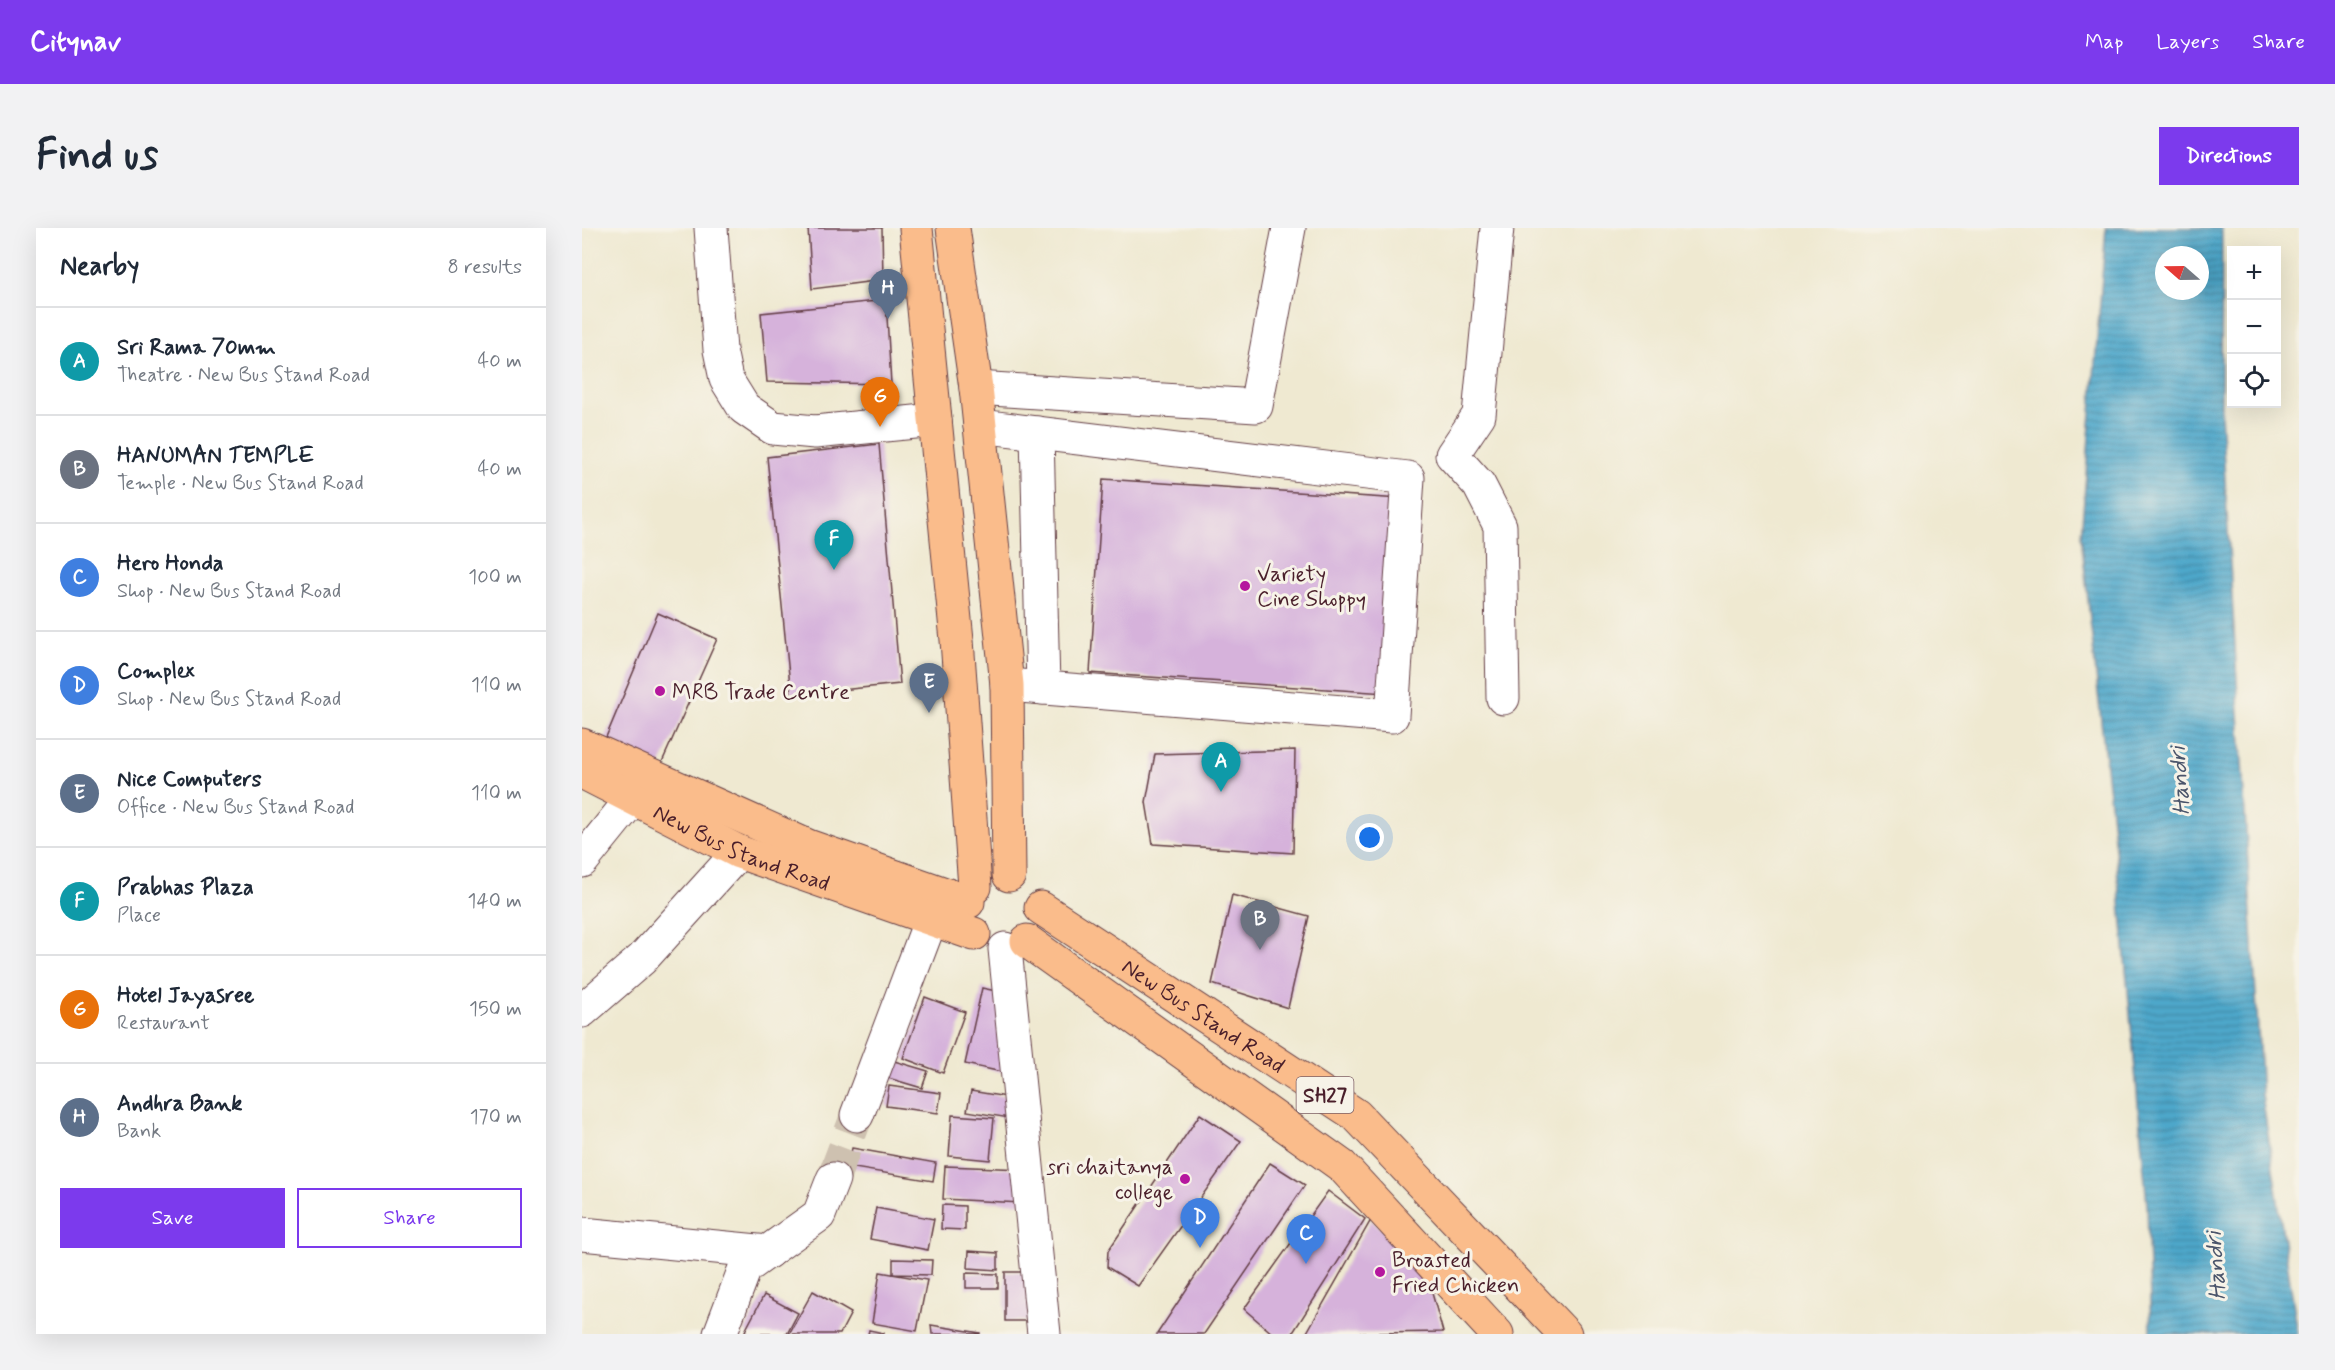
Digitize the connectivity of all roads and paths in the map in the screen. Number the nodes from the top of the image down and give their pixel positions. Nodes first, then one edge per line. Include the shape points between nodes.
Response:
1 (711, 228) edge
2 (916, 228) edge
3 (953, 228) edge
4 (1289, 228) edge
5 (1497, 228) edge
6 (976, 388) junction
7 (935, 420) junction
8 (980, 426) junction
9 (1037, 433) junction
10 (1007, 685) junction
11 (1043, 688) junction
12 (1503, 698) dead end
13 (582, 745) edge
14 (582, 772) edge
15 (633, 798) junction
16 (739, 852) junction
17 (582, 861) edge
18 (1009, 875) junction
19 (972, 895) junction
20 (1041, 908) junction
21 (931, 919) junction
22 (974, 934) junction
23 (1016, 945) junction
24 (582, 1011) edge
25 (857, 1115) tunnel mouth
26 (833, 1179) tunnel mouth
27 (582, 1234) edge
28 (778, 1245) junction
29 (720, 1334) edge
30 (1044, 1334) edge
31 (1497, 1334) edge
32 (1565, 1334) edge

1 - 7 street via 720,350 726,379 744,408 773,428 815,432
2 - 7 main road
3 - 6 main road
4 - 6 street via 1256,406
5 - 12 street via 1479,415 1452,455 1479,485 1500,526
6 - 8 main road
7 - 19 main road via 957,640
8 - 9 street
8 - 10 main road
9 - 11 street
9 - 11 street via 1408,478 1392,716
10 - 11 street
10 - 18 main road
13 - 19 main road, New Bus Stand Road via 808,846
14 - 15 main road, New Bus Stand Road
15 - 16 main road, New Bus Stand Road
15 - 17 street
16 - 21 main road, New Bus Stand Road
16 - 24 street via 642,959
18 - 19 main road via 991,877
18 - 20 main road via 1031,886
19 - 22 main road via 967,911
20 - 23 main road via 1035,932
20 - 32 main road, New Bus Stand Road / SH27 via 1356,1115
21 - 22 main road, New Bus Stand Road
21 - 25 street
22 - 23 main road via 994,947
23 - 30 street
23 - 31 main road, New Bus Stand Road / SH27 via 1342,1166
26 - 28 street via 819,1215
27 - 28 street
28 - 29 street via 745,1268

